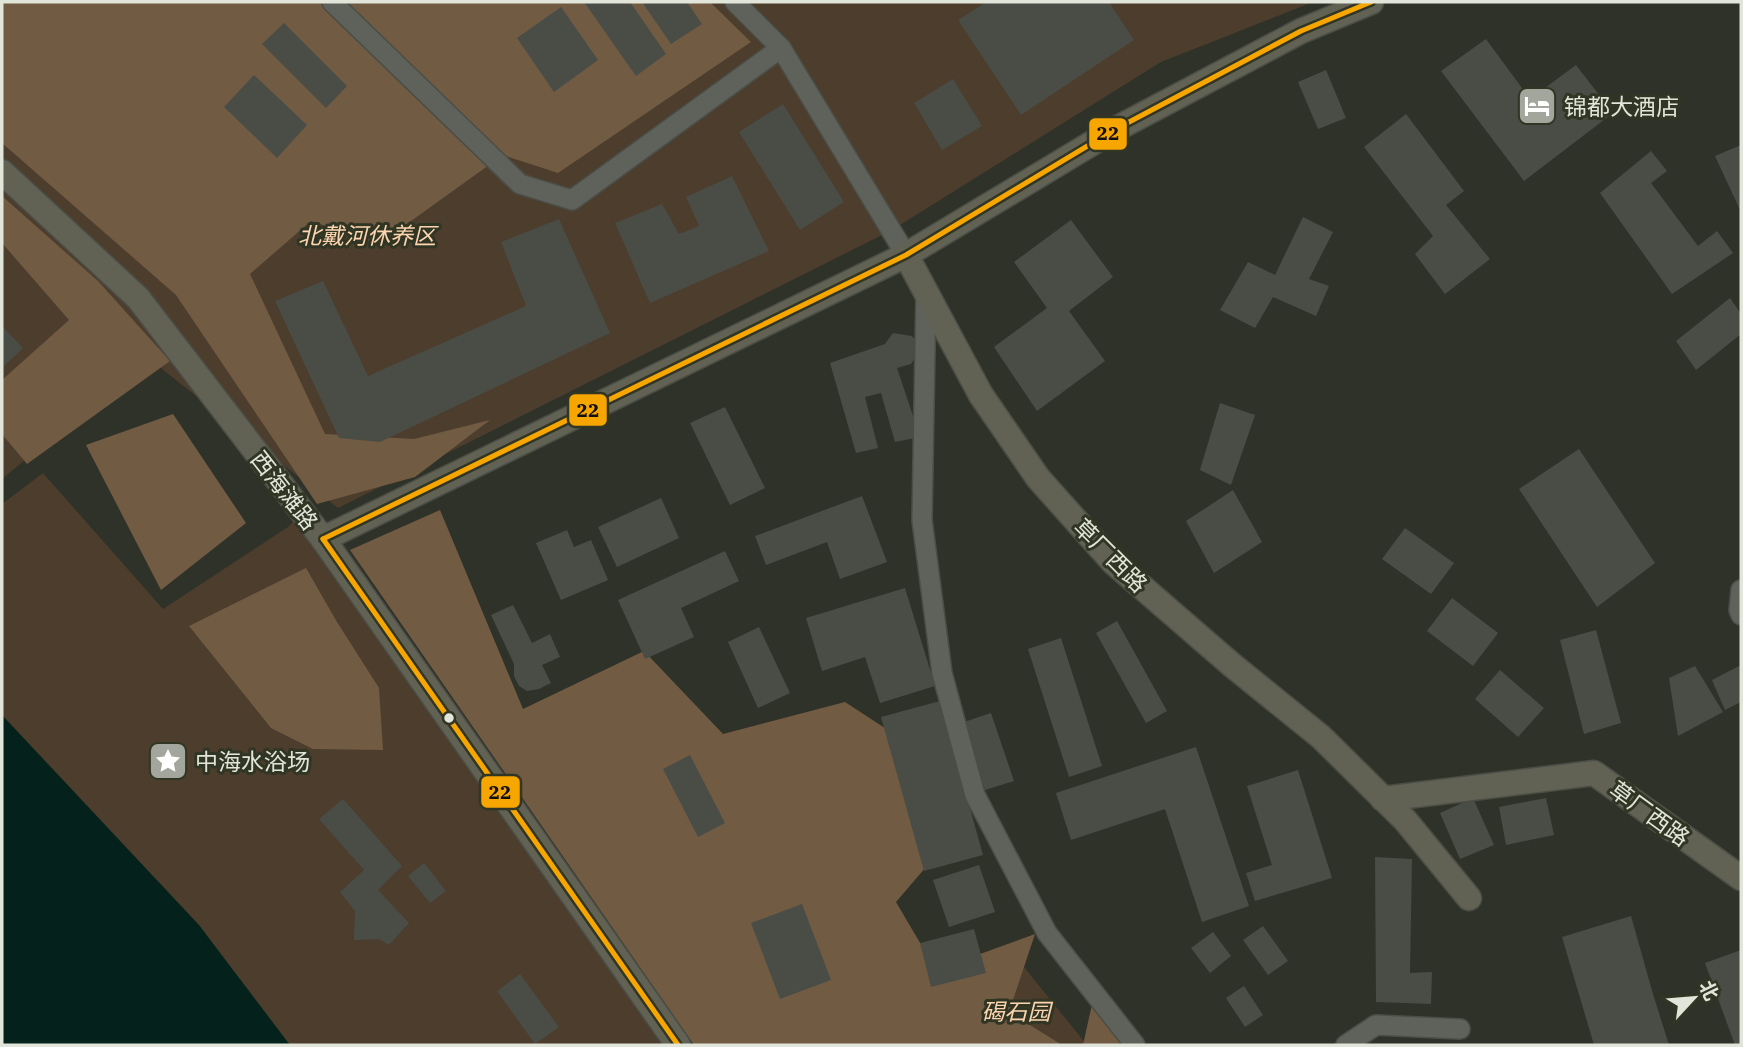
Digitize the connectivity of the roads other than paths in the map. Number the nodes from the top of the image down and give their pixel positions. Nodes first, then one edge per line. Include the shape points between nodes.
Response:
1 (332, 2) edge
2 (736, 2) edge
3 (1371, 2) edge
4 (781, 48) junction
5 (2, 172) edge
6 (906, 256) junction
7 (926, 292) junction
8 (323, 539) junction
9 (1741, 590) edge
10 (1741, 615) edge
11 (1383, 799) junction
12 (1741, 878) edge
13 (1469, 898) dead end
14 (1460, 1028) dead end
15 (678, 1045) edge
16 (1135, 1045) edge
17 (1346, 1045) edge

1 - 4 street via 520,184 572,200
2 - 4 street
3 - 6 main road via 1300,31 1114,130
4 - 6 street
5 - 8 main road, 西海滩路 via 138,298
6 - 7 main road, 草厂西路
6 - 8 main road
7 - 11 main road, 草厂西路 via 981,395 1038,478 1113,562 1321,737
7 - 16 street via 922,520 942,673 975,795 1047,933
8 - 15 main road, 西海滩路
9 - 10 street
11 - 12 main road, 草厂西路 via 1594,773
11 - 13 main road, 草厂西路
14 - 17 street via 1376,1025

